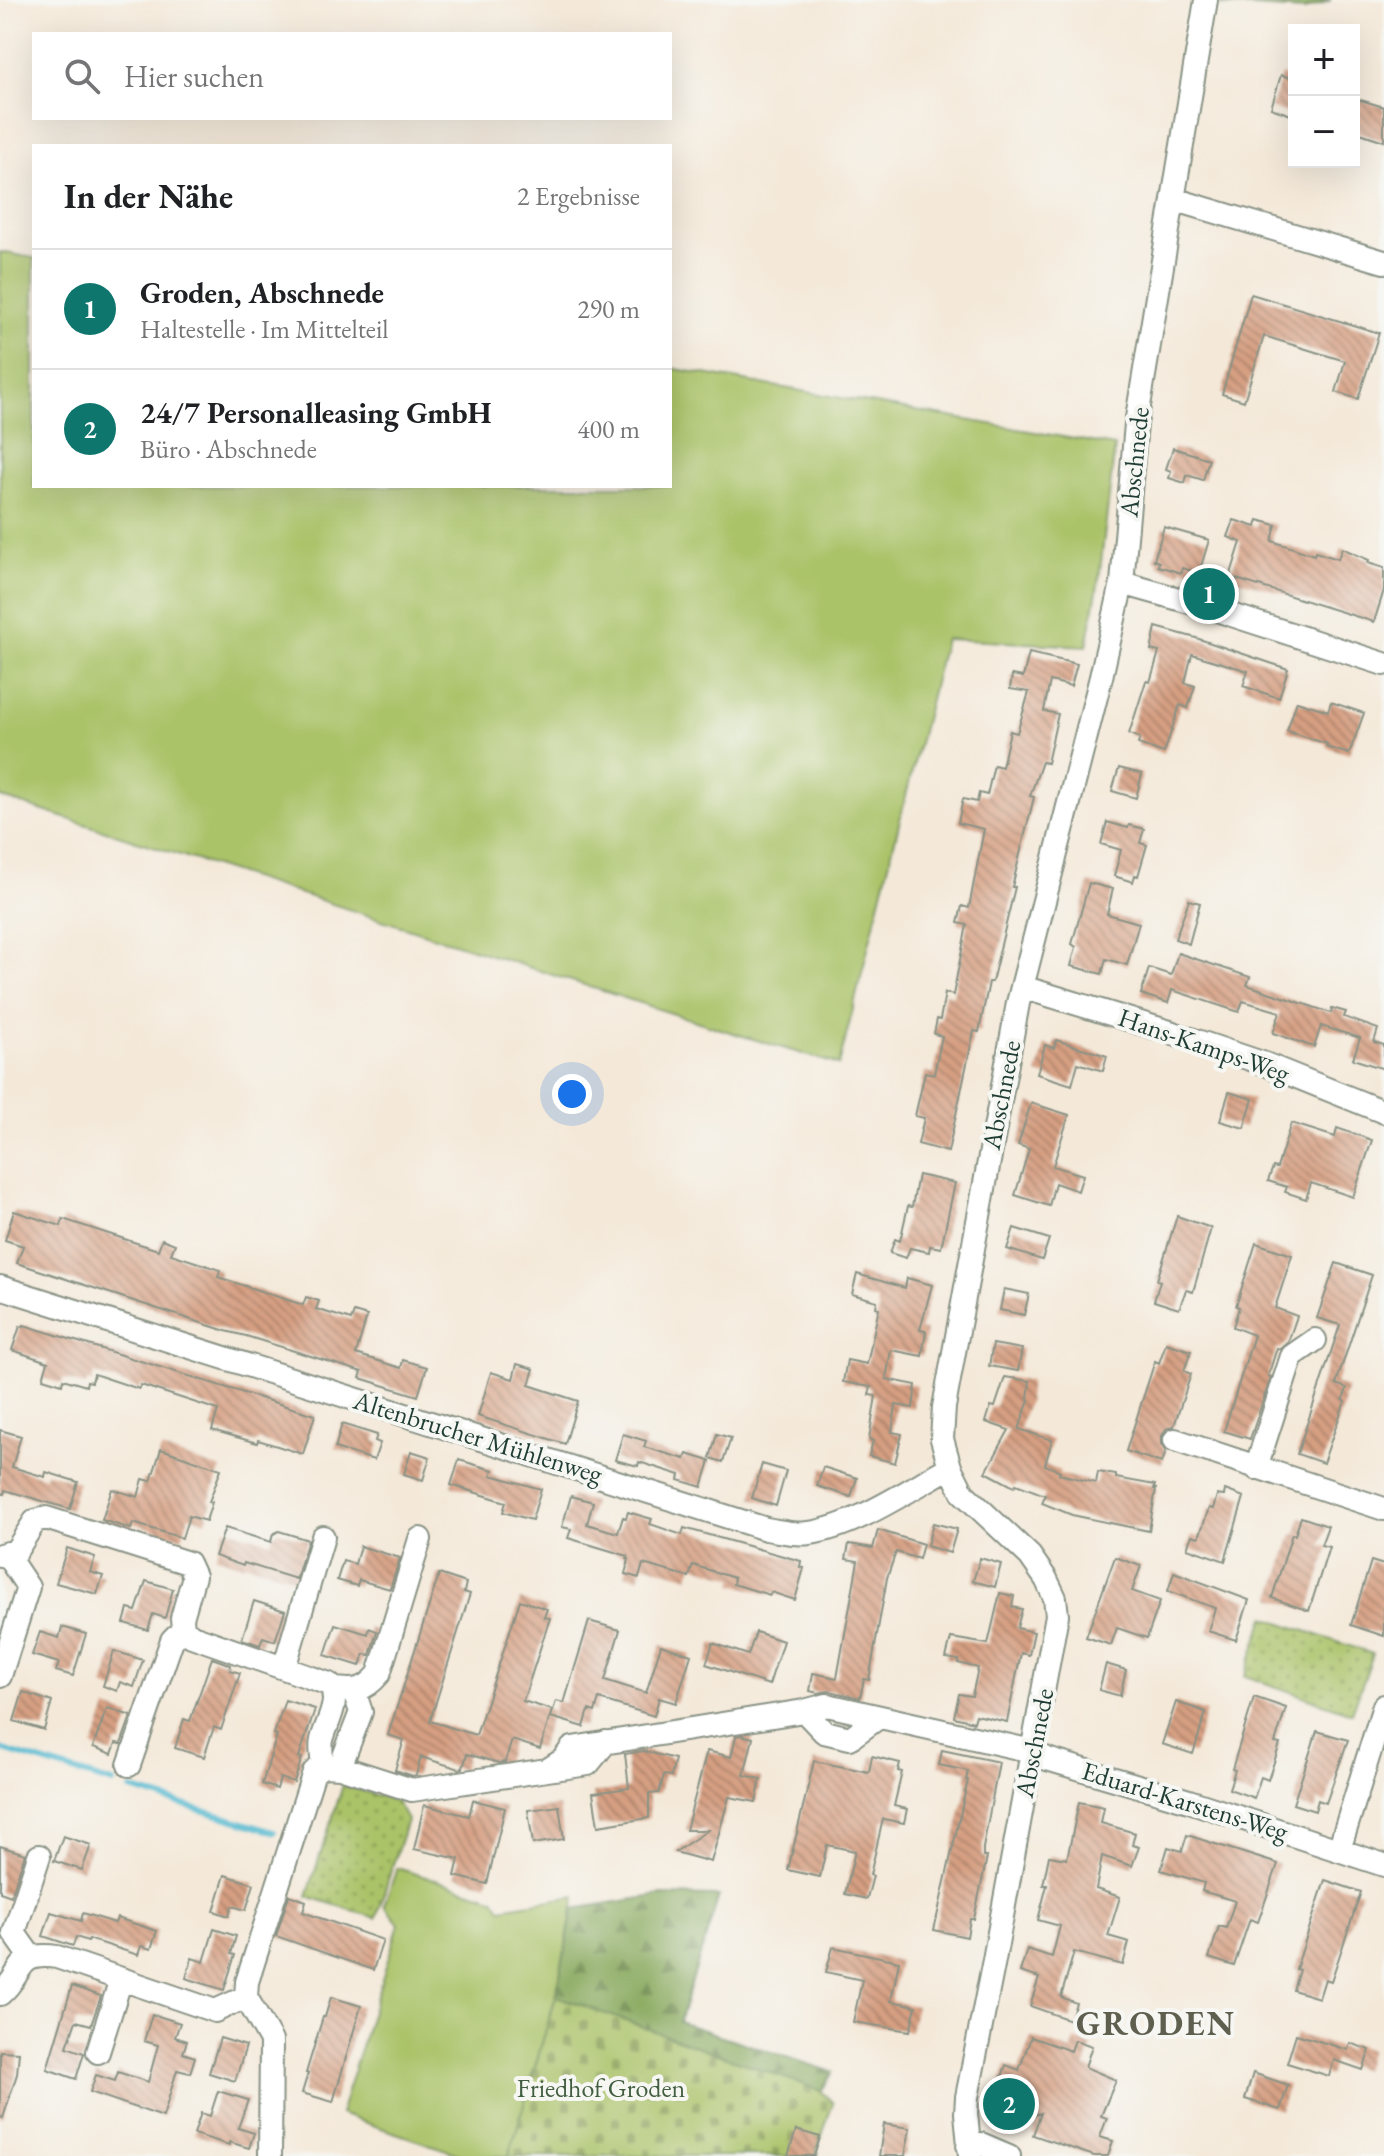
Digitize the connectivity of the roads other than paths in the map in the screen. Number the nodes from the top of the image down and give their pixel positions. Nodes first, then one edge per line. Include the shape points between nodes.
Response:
1 (1206, 0) edge
2 (1173, 199) junction
3 (1384, 262) edge
4 (1122, 583) junction
5 (1384, 664) edge
6 (1022, 987) junction
7 (1384, 1112) edge
8 (0, 1287) edge
9 (1315, 1340) dead end
10 (1175, 1440) dead end
11 (950, 1467) junction
12 (1256, 1468) junction
13 (1384, 1509) edge
14 (323, 1537) dead end
15 (420, 1539) dead end
16 (3, 1555) edge
17 (183, 1629) junction
18 (284, 1668) junction
19 (0, 1676) edge
20 (343, 1690) junction
21 (1384, 1708) edge
22 (1032, 1751) junction
23 (129, 1765) dead end
24 (332, 1766) junction
25 (1339, 1850) junction
26 (39, 1856) dead end
27 (1384, 1865) edge
28 (31, 1957) junction
29 (121, 1979) junction
30 (0, 1994) edge
31 (246, 1997) junction
32 (98, 2052) dead end
33 (969, 2150) edge
34 (270, 2156) edge
35 (1009, 2156) edge

1 - 2 street, Abschnede
2 - 3 street
2 - 4 street, Abschnede via 1136,424
4 - 5 street
4 - 6 street, Abschnede
6 - 7 street, Hans-Kamps-Weg via 1265,1064
6 - 11 street, Abschnede via 944,1407 942,1439
8 - 11 street, Altenbrucher Mühlenweg via 766,1529 793,1534 841,1525
9 - 12 street via 1292,1356
10 - 12 street
11 - 22 street, Abschnede via 963,1493 1030,1556 1055,1598 1055,1634
12 - 13 street
14 - 18 street
15 - 20 street via 379,1674 369,1686
16 - 17 street via 16,1551 35,1521 46,1518 188,1563 194,1576
16 - 19 street via 28,1587
17 - 18 street
17 - 23 street via 172,1640
18 - 20 street
20 - 24 street via 321,1743
21 - 25 street
22 - 24 street, Eduard-Karstens-Weg via 879,1717 850,1738 824,1732 804,1711 606,1742 588,1764 412,1790
22 - 25 street, Eduard-Karstens-Weg
22 - 33 street, Abschnede via 967,2097
24 - 31 street via 314,1772
25 - 27 street, Eduard-Karstens-Weg
26 - 28 street via 14,1933
28 - 29 street via 57,1957
28 - 30 street
29 - 31 street via 215,2011
29 - 32 street
31 - 34 street via 271,2041
33 - 35 street via 981,2144

